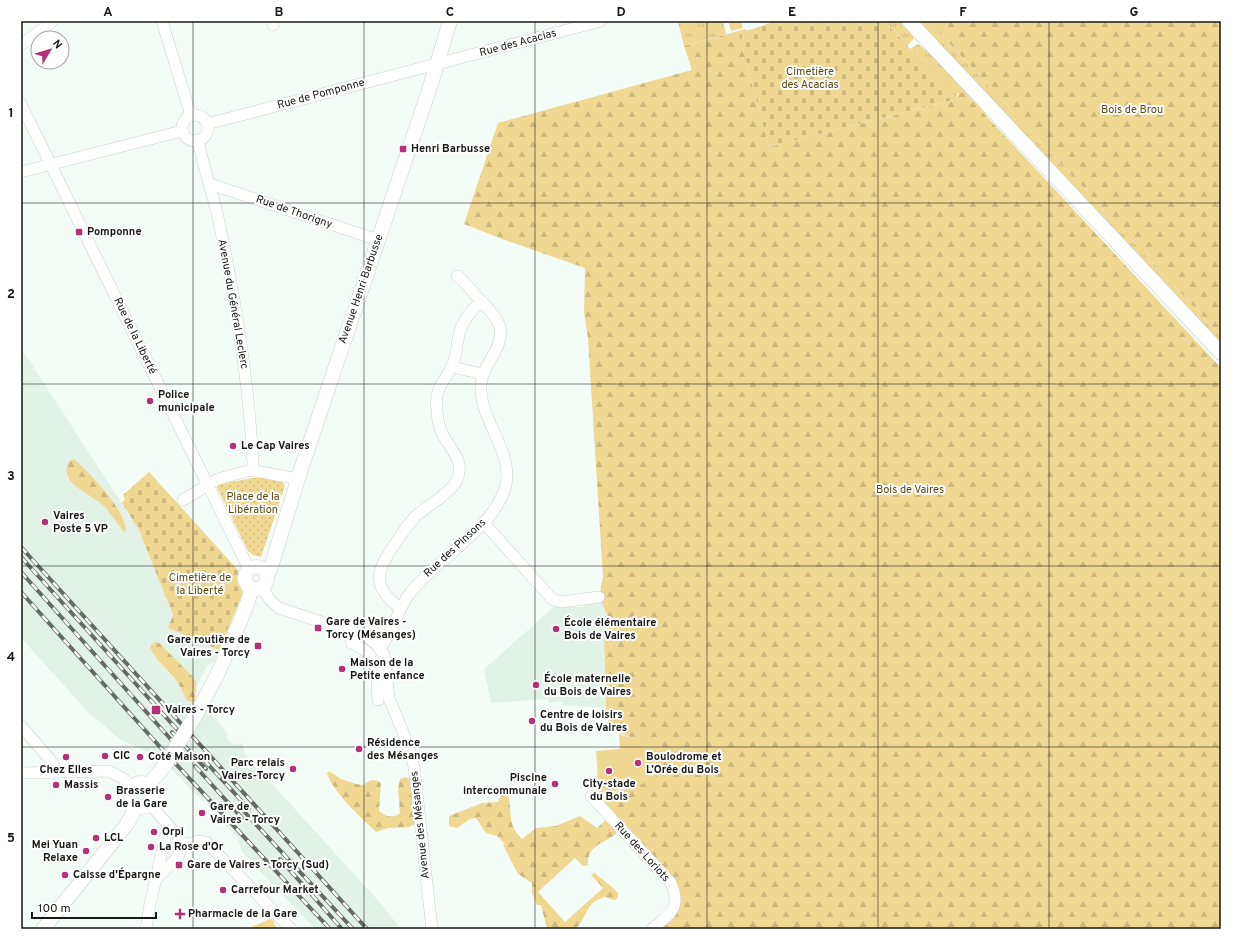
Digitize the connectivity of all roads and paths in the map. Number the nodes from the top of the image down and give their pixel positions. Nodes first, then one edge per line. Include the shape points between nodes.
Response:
1 (53, 21) edge
2 (162, 21) edge
3 (450, 21) edge
4 (601, 21) edge
5 (909, 21) edge
6 (21, 45) edge
7 (436, 65) junction
8 (21, 104) edge
9 (191, 116) junction
10 (207, 124) junction
11 (182, 131) junction
12 (198, 140) junction
13 (52, 165) junction
14 (21, 172) edge
15 (210, 184) junction
16 (378, 240) junction
17 (457, 276) dead end
18 (481, 301) junction
19 (1221, 353) edge
20 (452, 367) junction
21 (483, 374) junction
22 (251, 470) junction
23 (298, 479) junction
24 (208, 484) junction
25 (183, 500) dead end
26 (484, 523) junction
27 (258, 577) junction
28 (600, 597) dead end
29 (400, 608) junction
30 (353, 638) junction
31 (380, 648) junction
32 (378, 700) dead end
33 (21, 726) edge
34 (54, 772) junction
35 (21, 773) edge
36 (148, 786) junction
37 (132, 787) junction
38 (591, 796) dead end
39 (143, 805) junction
40 (168, 825) junction
41 (183, 844) junction
42 (157, 878) junction
43 (43, 929) edge
44 (146, 929) edge
45 (291, 929) edge
46 (432, 929) edge
47 (652, 929) edge

1 - 6 street
2 - 9 street
3 - 7 main road, Avenue Henri Barbusse
4 - 7 street, Rue des Acacias
5 - 19 main road
7 - 10 street, Rue de Pomponne
7 - 16 main road, Avenue Henri Barbusse
8 - 13 street, Rue de la Liberté
9 - 10 street via 202,118
9 - 11 street via 185,120
10 - 12 street via 206,133
11 - 12 street via 189,139
11 - 13 street
12 - 15 street, Avenue du Général Leclerc
13 - 14 street
13 - 24 street, Rue de la Liberté
15 - 16 street, Rue de Thorigny
15 - 22 street, Avenue du Général Leclerc via 241,341 253,458
16 - 23 main road, Avenue Henri Barbusse
17 - 18 street, Rue des Pinsons via 466,281 473,294
18 - 20 street via 460,330
18 - 21 street, Rue des Pinsons via 496,317 501,333 499,348
20 - 21 street
20 - 29 street via 437,395 437,410 441,431 458,459 459,473 456,482 416,516 382,563 379,576 383,591 387,598
21 - 26 street, Rue des Pinsons via 482,402 504,460 507,477 500,501
22 - 23 street
22 - 24 street
23 - 27 main road, Avenue Henri Barbusse via 273,556
24 - 25 street
24 - 27 street, Rue de la Liberté
26 - 28 street via 552,599 561,602
26 - 29 street, Rue des Pinsons via 422,579
27 - 30 street via 270,600 279,608
27 - 36 main road, bridge via 219,671 198,711 165,765
29 - 31 street, Rue des Pinsons via 388,639
30 - 31 street via 367,637
30 - 32 street via 375,661
31 - 46 street, Avenue des Mésanges via 386,661 389,698 414,766
33 - 34 street via 53,762
34 - 35 street
34 - 37 street via 110,771
36 - 37 main road via 140,783
36 - 39 main road via 152,794
37 - 39 main road via 129,792 130,799
38 - 47 street, Rue des Loriots via 671,884 676,895 676,905 671,913
39 - 40 street
39 - 43 main road
40 - 41 street
40 - 42 street
41 - 42 street via 178,857
41 - 45 street via 202,841 208,844
42 - 44 street

